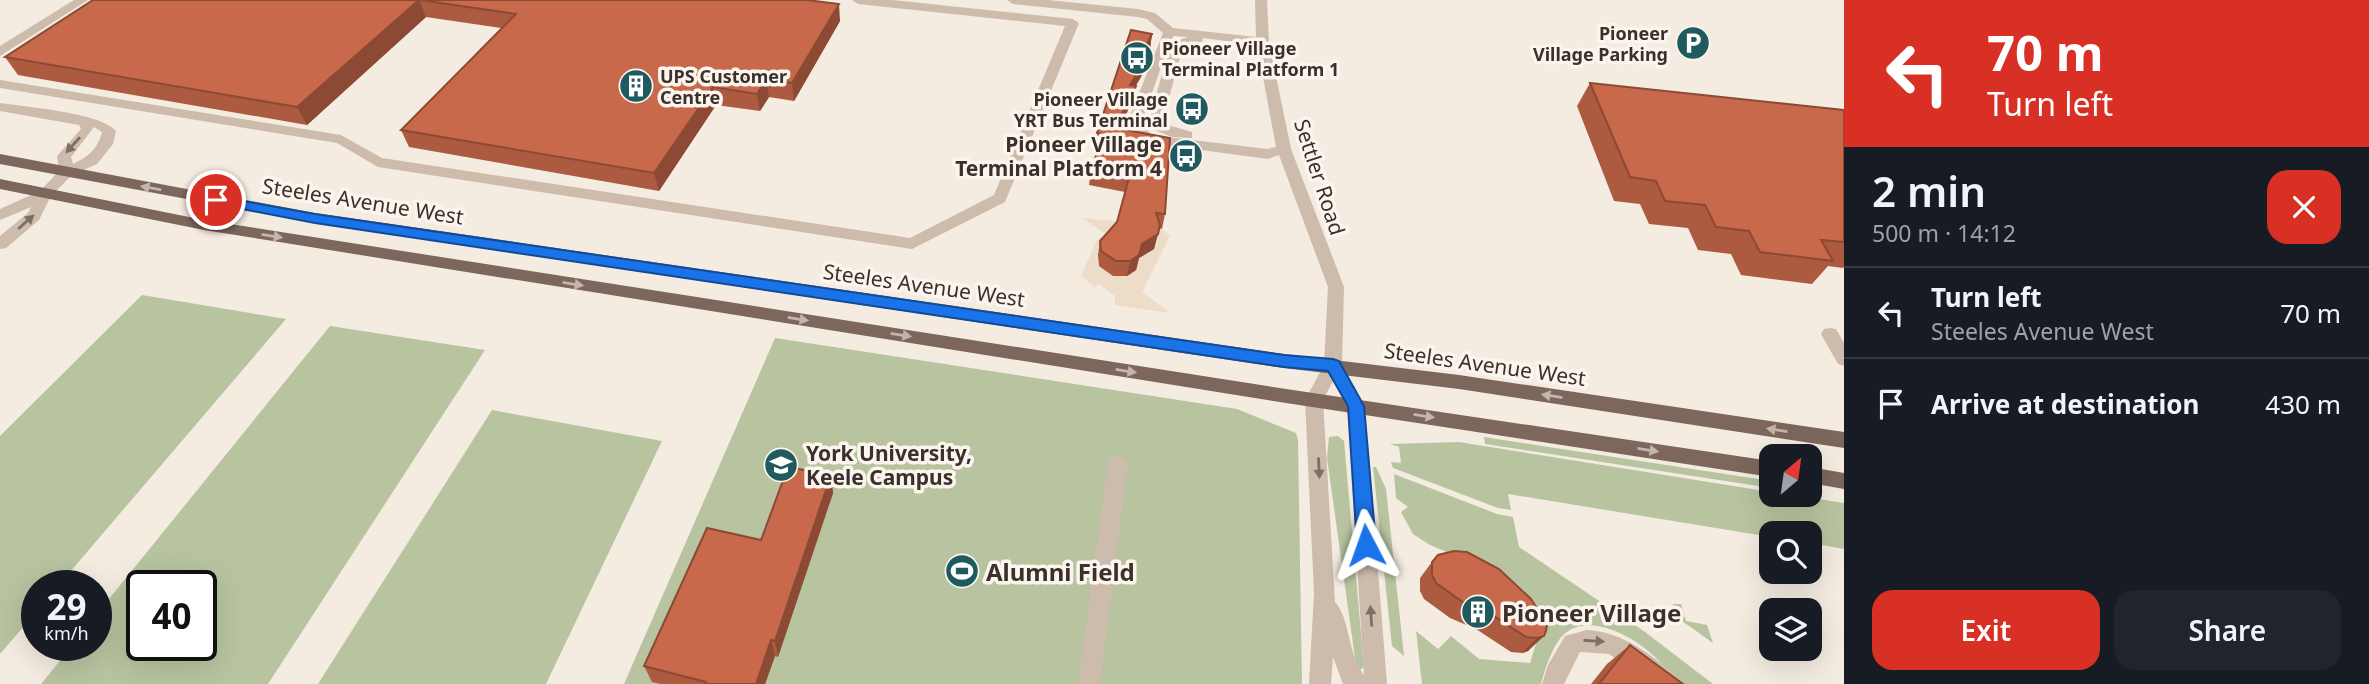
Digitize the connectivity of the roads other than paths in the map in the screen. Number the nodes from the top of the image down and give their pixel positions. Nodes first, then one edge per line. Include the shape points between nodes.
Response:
1 (82, 0) edge
2 (858, 0) edge
3 (1013, 0) edge
4 (1261, 0) edge
5 (1170, 32) junction
6 (1263, 41) junction
7 (0, 52) edge
8 (0, 84) edge
9 (18, 88) junction
10 (0, 100) edge
11 (0, 107) edge
12 (84, 120) junction
13 (1284, 149) junction
14 (0, 159) edge
15 (67, 172) junction
16 (0, 184) edge
17 (45, 194) junction
18 (0, 215) edge
19 (0, 244) edge
20 (1830, 334) dead end
21 (1844, 359) edge
22 (1333, 365) junction
23 (1314, 400) junction
24 (1356, 406) junction
25 (1844, 440) edge
26 (1118, 464) dead end
27 (1759, 467) edge
28 (1822, 477) edge
29 (1844, 481) edge
30 (1325, 593) junction
31 (1089, 684) edge
32 (1320, 684) edge
33 (1358, 684) edge
34 (1376, 684) edge
35 (1553, 684) edge
36 (1669, 684) edge

1 - 7 street
2 - 9 street via 1073,23 1000,198 912,244 378,162 341,139
3 - 5 street via 1138,13 1151,16
4 - 6 street, Settler Road
5 - 6 street
5 - 13 street via 1135,121 1146,139 1263,154
6 - 13 street, Settler Road
6 - 13 street via 1241,44 1191,39 1177,43 1157,126 1172,133
8 - 9 street
9 - 10 street
11 - 12 street
12 -> 15 street via 88,129 64,156
12 - 15 street via 109,131 106,144 92,161
13 - 22 street, Settler Road via 1336,287
14 - 15 main road, Steeles Avenue West
15 - 17 street
22 -> 15 main road, Steeles Avenue West via 315,218
16 - 17 main road
17 - 18 street
19 -> 17 street via 34,216
17 -> 23 main road via 218,227
20 - 21 street
22 - 23 street
22 - 24 street
25 -> 22 main road, Steeles Avenue West
23 - 24 main road
23 -> 30 street
24 -> 27 main road
34 -> 24 street
26 - 31 street
28 - 29 main road
30 - 32 street
30 - 33 street via 1338,642
35 -> 36 street via 1573,643 1588,638 1614,644

